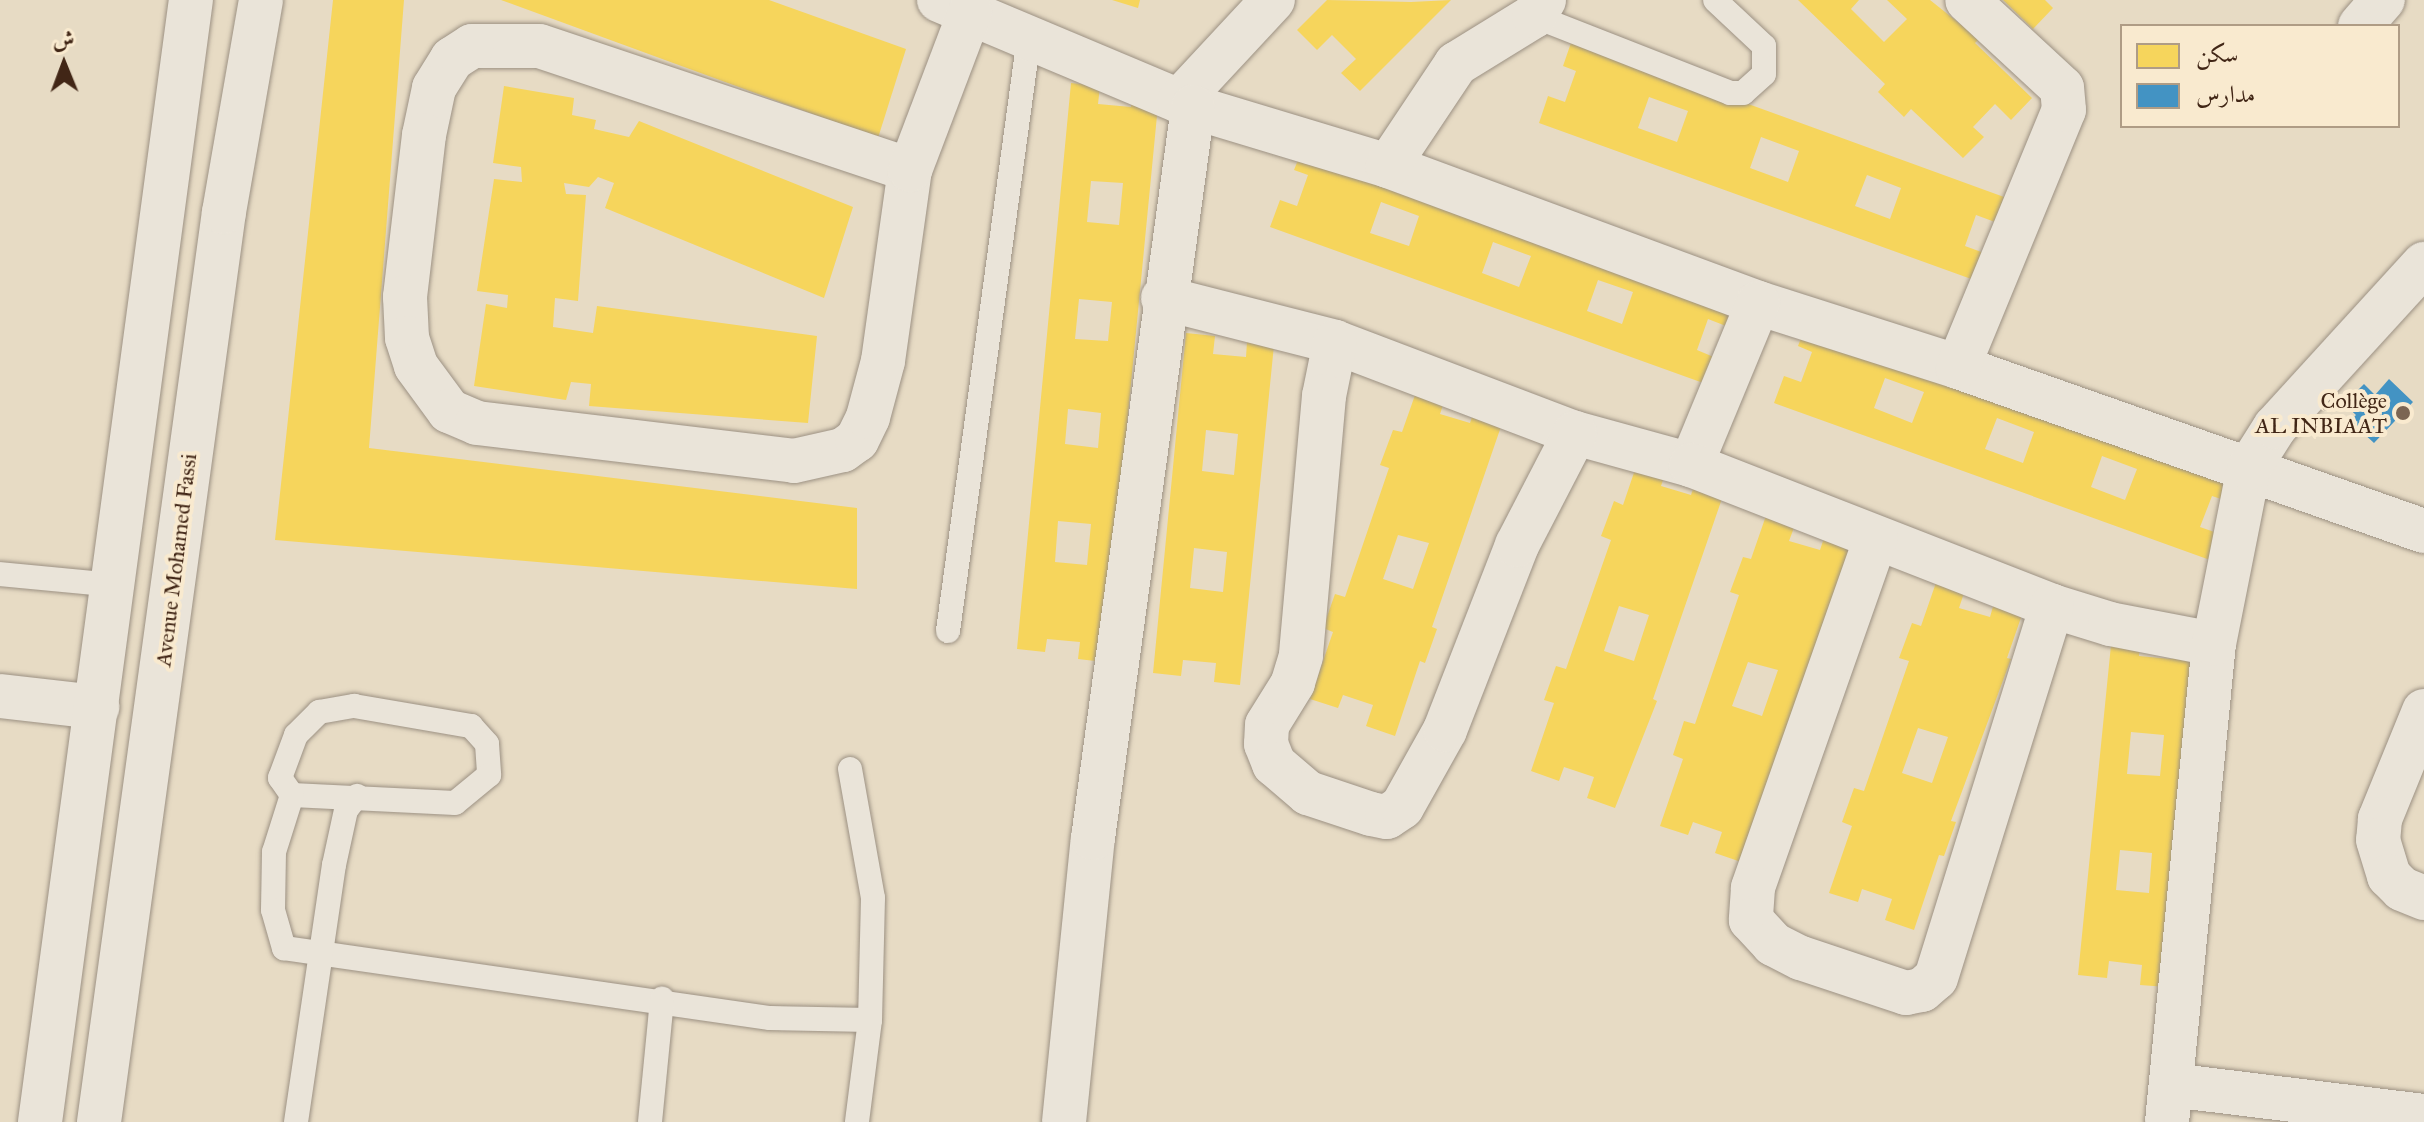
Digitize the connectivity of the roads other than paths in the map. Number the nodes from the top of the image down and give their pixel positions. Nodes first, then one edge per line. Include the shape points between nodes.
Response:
1 (191, 0) edge
2 (261, 0) edge
3 (1273, 0) edge
4 (1715, 0) edge
5 (1967, 0) edge
6 (2383, 0) edge
7 (954, 6) edge
8 (1539, 8) edge
9 (2362, 24) edge
10 (1029, 37) junction
11 (1186, 104) junction
12 (1388, 166) junction
13 (910, 170) junction
14 (2424, 264) edge
15 (1163, 298) junction
16 (1758, 303) junction
17 (1335, 342) junction
18 (1958, 367) junction
19 (1575, 433) junction
20 (1691, 465) junction
21 (2249, 468) junction
22 (2424, 531) edge
23 (1876, 538) junction
24 (0, 574) edge
25 (114, 585) junction
26 (2052, 606) junction
27 (948, 631) dead end
28 (2214, 644) junction
29 (0, 696) edge
30 (97, 707) junction
31 (2424, 711) edge
32 (850, 769) dead end
33 (292, 795) junction
34 (357, 796) junction
35 (2424, 898) edge
36 (319, 954) junction
37 (662, 999) junction
38 (870, 1020) junction
39 (2169, 1103) edge
40 (2307, 1112) edge
41 (2424, 1116) edge
42 (40, 1122) edge
43 (99, 1122) edge
44 (296, 1122) edge
45 (650, 1122) edge
46 (857, 1122) edge
47 (1064, 1122) edge

1 - 25 street
2 - 43 street, Avenue Mohamed Fassi via 199,382
3 - 11 street
4 - 8 lane via 1764,46 1764,74 1743,93 1730,93
5 - 18 street via 2062,88 2064,110
6 - 9 street
7 - 10 street
7 - 13 street
8 - 12 street via 1456,64
10 - 11 street
10 - 27 lane
11 - 12 street
11 - 15 street
12 - 16 street
13 - 13 street via 883,361 868,417 857,440 843,450 794,461 477,423 449,411 416,366 407,338 405,297 424,135 434,88 452,59 472,46 539,46
14 - 21 street via 2275,427
15 - 17 street
15 - 47 street via 1093,838
16 - 18 street
16 - 20 street
17 - 19 street
17 - 19 street via 1322,411 1301,656 1293,683 1267,725 1266,744 1274,764 1308,793 1387,817 1402,807 1445,730 1517,545
18 - 21 street
19 - 20 street
20 - 23 street
21 - 22 street
21 - 28 street
23 - 26 street
23 - 26 street via 1753,888 1751,920 1773,944 1826,968 1906,993 1922,990 1936,978
24 - 25 lane
25 - 30 street
26 - 28 street via 2139,631
28 - 39 street
29 - 30 street
30 - 42 street
31 - 35 street via 2389,795 2378,840 2389,876 2402,889
32 - 38 lane via 873,898
33 - 34 lane
33 - 34 lane via 280,778 296,735 319,712 354,706 438,717 471,726 487,744 489,775 455,803
33 - 36 lane via 274,852 273,910 284,948
34 - 36 lane via 340,833
36 - 37 lane
36 - 44 lane
37 - 38 lane via 770,1018
37 - 45 lane
38 - 46 lane
39 - 40 street
40 - 41 street

